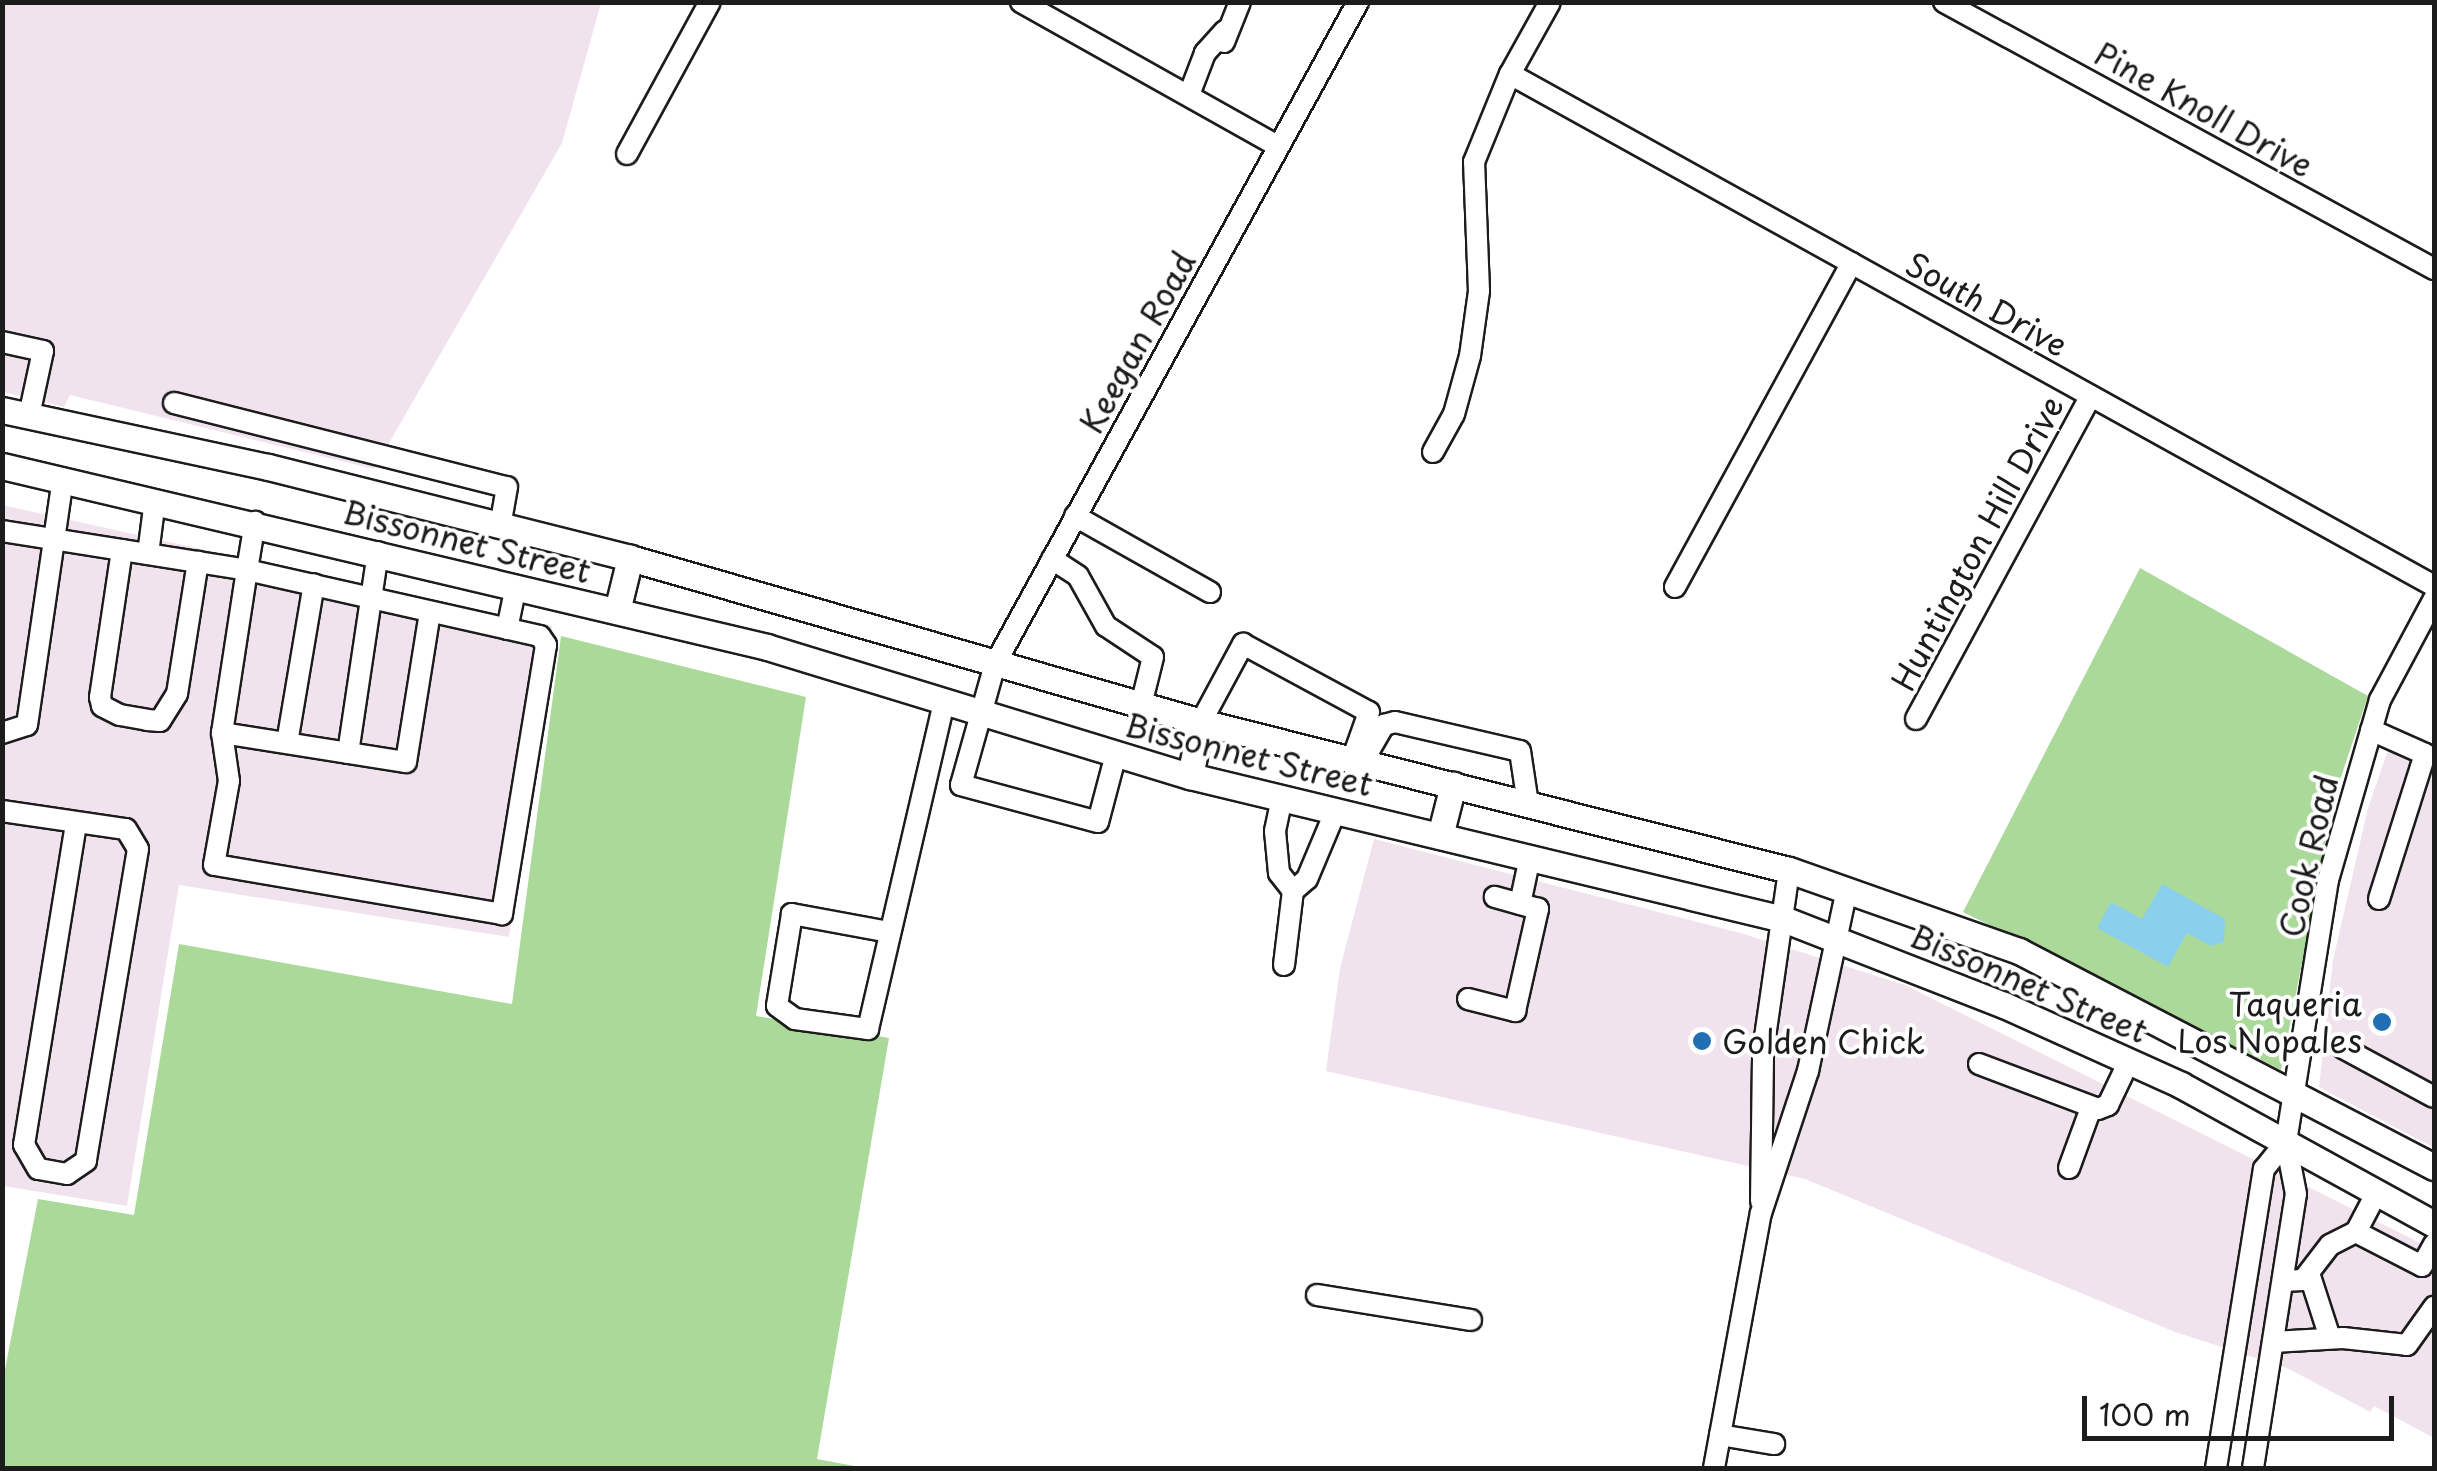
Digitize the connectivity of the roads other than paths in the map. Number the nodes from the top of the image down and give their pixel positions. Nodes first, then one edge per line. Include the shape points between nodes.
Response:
1 (710, 2) edge
2 (1022, 2) edge
3 (1240, 2) edge
4 (1358, 2) edge
5 (1550, 2) edge
6 (1944, 2) edge
7 (1510, 74) junction
8 (1188, 95) junction
9 (1278, 146) junction
10 (627, 154) dead end
11 (1852, 264) junction
12 (2434, 269) edge
13 (2, 342) edge
14 (2091, 396) junction
15 (174, 403) dead end
16 (2, 410) edge
17 (30, 416) junction
18 (1433, 452) dead end
19 (2, 466) edge
20 (64, 479) junction
21 (155, 500) junction
22 (1076, 516) junction
23 (254, 522) junction
24 (500, 526) junction
25 (2, 530) edge
26 (55, 539) junction
27 (122, 550) junction
28 (378, 552) junction
29 (148, 554) junction
30 (630, 558) junction
31 (1052, 559) junction
32 (198, 562) junction
33 (247, 570) junction
34 (314, 584) junction
35 (516, 586) junction
36 (1675, 586) dead end
37 (2434, 586) edge
38 (1210, 592) dead end
39 (371, 597) junction
40 (2434, 598) edge
41 (617, 611) junction
42 (430, 612) junction
43 (507, 628) junction
44 (995, 664) junction
45 (944, 702) junction
46 (1141, 705) junction
47 (977, 714) junction
48 (1916, 719) dead end
49 (1201, 722) junction
50 (2370, 730) junction
51 (222, 733) junction
52 (2, 734) edge
53 (287, 743) junction
54 (348, 753) junction
55 (1116, 754) junction
56 (2430, 757) edge
57 (1360, 762) junction
58 (1190, 776) junction
59 (1452, 785) junction
60 (1282, 798) junction
61 (1528, 804) junction
62 (1336, 810) junction
63 (2, 811) edge
64 (76, 824) junction
65 (1440, 836) junction
66 (1530, 857) junction
67 (1788, 870) junction
68 (1847, 888) junction
69 (1293, 891) junction
70 (1495, 897) dead end
71 (2379, 899) dead end
72 (1520, 904) junction
73 (1783, 919) junction
74 (889, 932) junction
75 (1838, 938) junction
76 (1284, 964) dead end
77 (1468, 999) dead end
78 (2343, 1048) dead end
79 (2129, 1061) junction
80 (1980, 1064) dead end
81 (2294, 1090) junction
82 (2434, 1097) edge
83 (2091, 1108) junction
84 (2286, 1142) junction
85 (2434, 1167) edge
86 (2070, 1168) dead end
87 (2377, 1192) junction
88 (1761, 1213) junction
89 (2434, 1224) edge
90 (2356, 1232) junction
91 (2434, 1244) edge
92 (2428, 1270) edge
93 (2310, 1276) junction
94 (2283, 1281) junction
95 (1318, 1294) dead end
96 (2434, 1307) edge
97 (1472, 1320) dead end
98 (2330, 1338) junction
99 (2273, 1342) junction
100 (1720, 1435) junction
101 (1774, 1444) dead end
102 (1714, 1468) edge
103 (2216, 1468) edge
104 (2253, 1468) edge

1 - 10 street
2 - 8 street
3 - 8 street via 1213,38
4 - 9 street, Keegan Road
5 - 7 street
6 - 12 street, Pine Knoll Drive
7 - 11 street, South Drive
7 - 18 street via 1474,162 1479,291 1470,356 1454,414
8 - 9 street
9 - 22 street, Keegan Road
11 - 14 street, South Drive
11 - 36 street
13 - 17 street via 43,351
14 - 37 street, South Drive
14 - 48 street, Huntington Hill Drive
15 - 24 street via 507,487
16 - 17 main road, Bissonnet Street
17 - 24 main road, Bissonnet Street
19 - 20 main road, Bissonnet Street
20 - 21 main road, Bissonnet Street
20 - 26 street
21 - 23 main road, Bissonnet Street
21 - 29 street
22 - 31 street, Keegan Road
22 - 38 street
23 - 28 main road, Bissonnet Street
23 - 33 street
24 - 30 main road, Bissonnet Street
25 - 26 street
26 - 27 street
26 - 52 street via 28,725
27 - 29 street
27 - 32 street via 100,696 102,706 133,718 160,720 172,709
28 - 35 main road, Bissonnet Street
28 - 39 street
29 - 32 street
30 - 41 main road
30 - 44 main road, Bissonnet Street
31 - 44 street, Keegan Road
31 - 46 street via 1078,576 1106,626 1153,657
32 - 33 street
33 - 34 street
33 - 51 street
34 - 39 street
34 - 53 street
35 - 41 main road, Bissonnet Street
35 - 43 street
39 - 42 street
39 - 54 street
40 - 50 street, Cook Road
41 - 45 main road, Bissonnet Street via 766,647
42 - 43 street
42 - 54 street via 406,762
43 - 51 street via 540,636 546,645 502,914 214,865 229,782
44 - 46 main road, Bissonnet Street
44 - 47 street, Keegan Road
45 - 47 main road, Bissonnet Street
45 - 74 street
46 - 49 main road, Bissonnet Street
47 - 55 main road, Bissonnet Street
47 - 55 street, Keegan Road via 961,784 1098,822
49 - 57 main road, Bissonnet Street
49 - 57 street via 1242,644 1369,712
49 - 58 main road
50 - 56 street
50 - 81 street, Cook Road via 2328,880
51 - 53 street
53 - 54 street
55 - 58 main road, Bissonnet Street
56 - 71 street
57 - 59 main road, Bissonnet Street
57 - 61 street via 1384,725 1430,727 1520,751
58 - 60 main road, Bissonnet Street
59 - 61 main road, Bissonnet Street
59 - 65 main road
60 - 62 main road, Bissonnet Street
60 - 69 street via 1274,831 1279,873
61 - 67 main road, Bissonnet Street
62 - 65 main road, Bissonnet Street
62 - 69 street via 1307,879
63 - 64 street
64 - 64 street via 24,1144 38,1169 67,1174 86,1161 138,848 126,830
65 - 66 main road, Bissonnet Street
66 - 72 street
66 - 73 main road, Bissonnet Street
67 - 68 main road, Bissonnet Street
67 - 73 street
68 - 75 street
68 - 81 main road, Bissonnet Street via 2019,951
69 - 76 street
70 - 72 street
72 - 77 street via 1538,909 1515,1010
73 - 75 main road, Bissonnet Street
73 - 88 street via 1763,1051
74 - 74 street via 792,914 778,1006 795,1019 868,1028
75 - 79 main road, Bissonnet Street
75 - 88 street via 1808,1071
78 - 82 street
79 - 83 street via 2108,1104
79 - 84 main road, Bissonnet Street
80 - 83 street
81 - 84 street, Cook Road
81 - 85 main road, Bissonnet Street
83 - 86 street
84 - 87 main road, Bissonnet Street
84 - 94 street, Cook Road via 2296,1194
84 - 103 street, Cook Road via 2264,1168
87 - 89 main road, Bissonnet Street
87 - 90 street
88 - 100 street
90 - 92 street
90 - 93 street via 2330,1245
91 - 92 street
93 - 94 street
93 - 98 street
94 - 99 street, Cook Road
95 - 97 street
96 - 98 street via 2407,1345
98 - 99 street
99 - 104 street, Cook Road
100 - 101 street
100 - 102 street

